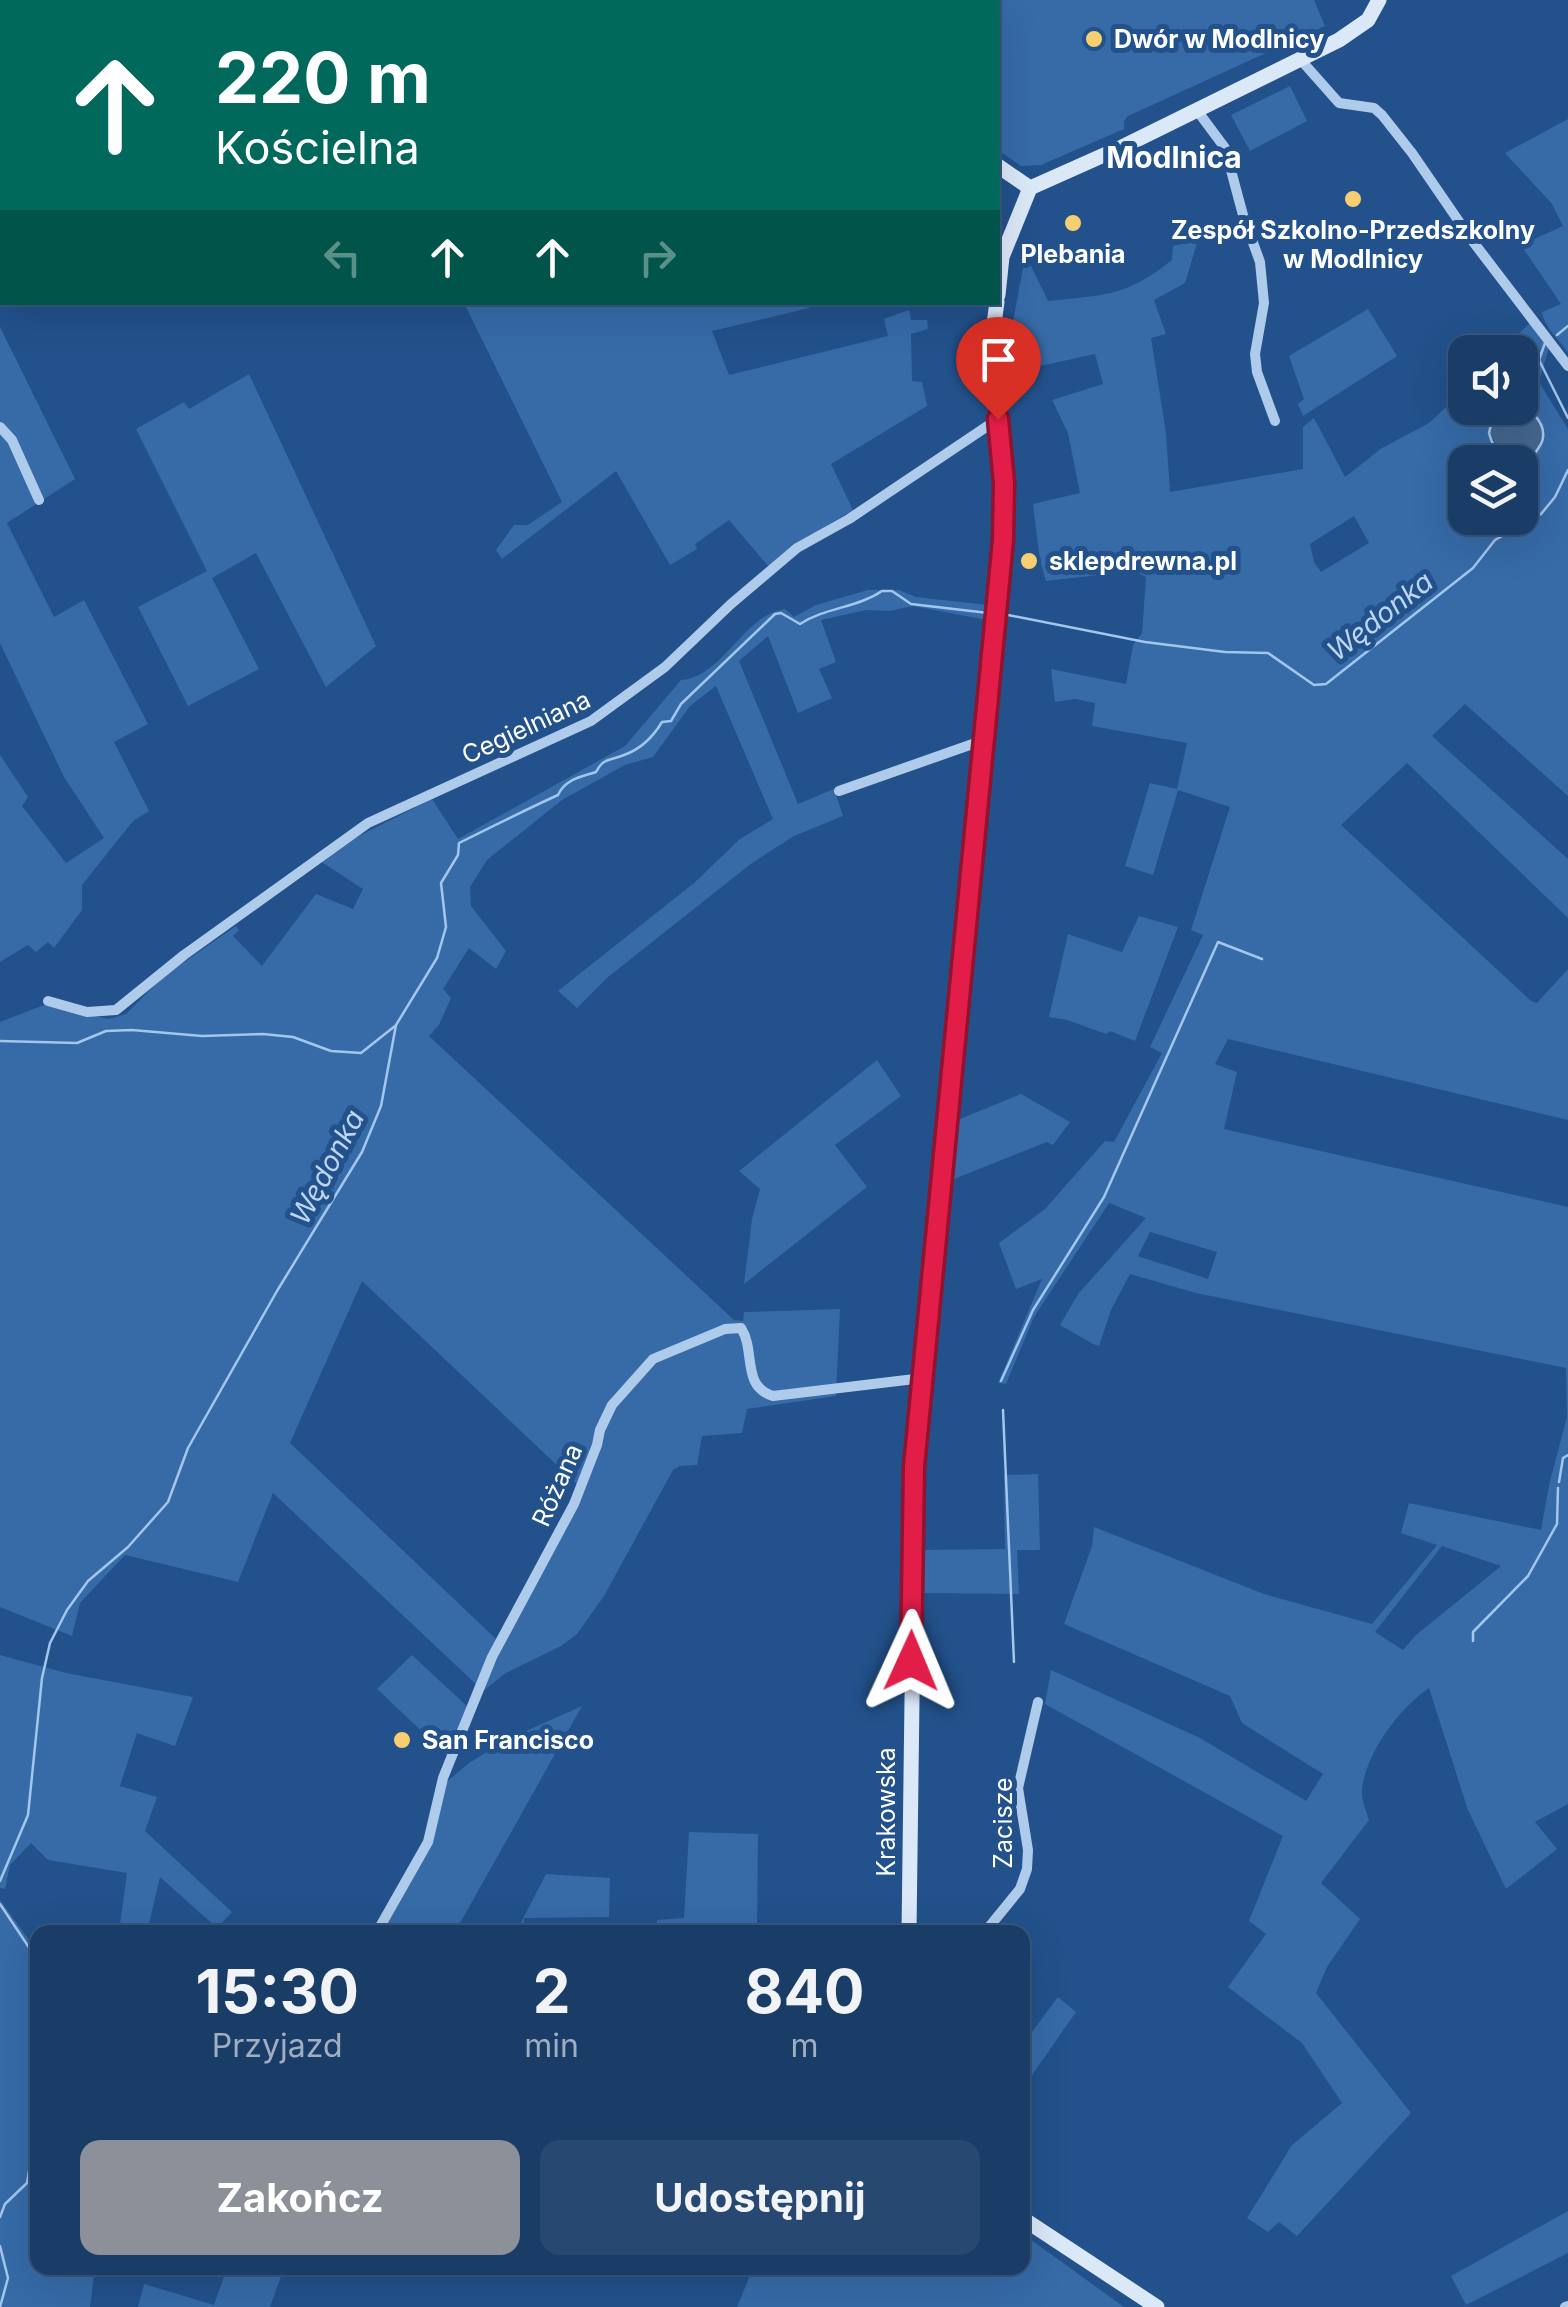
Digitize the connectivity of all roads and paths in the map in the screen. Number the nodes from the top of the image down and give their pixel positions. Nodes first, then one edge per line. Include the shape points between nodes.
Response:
1 (1376, 7) edge
2 (1300, 59) junction
3 (1196, 109) junction
4 (1000, 167) edge
5 (1030, 188) junction
6 (1000, 273) edge
7 (996, 305) edge
8 (1568, 366) edge
9 (998, 419) junction
10 (1275, 421) dead end
11 (0, 427) edge
12 (40, 500) dead end
13 (984, 740) junction
14 (839, 791) dead end
15 (48, 1001) dead end
16 (923, 1378) junction
17 (1038, 1702) dead end
18 (381, 1925) edge
19 (909, 1925) edge
20 (991, 1925) edge
21 (1030, 2223) edge
22 (1157, 2307) edge

1 - 2 street via 1346,36
2 - 3 street
2 - 8 street via 1339,103 1382,114
3 - 5 street
3 - 10 street via 1225,148 1260,262 1264,303 1255,354
4 - 5 street
5 - 6 street, Krakowska
7 - 9 street, Krakowska
9 - 13 street, Krakowska via 1004,522
9 - 15 street, Cegielniana via 797,548 672,662 591,721 368,823 116,1010 87,1012
11 - 12 street
13 - 14 street
13 - 16 street, Krakowska
16 - 18 street, Różana via 773,1396 757,1387 741,1328 674,1348 642,1368 612,1405 574,1504 501,1636 444,1778 428,1842
16 - 19 street, Krakowska via 912,1509
17 - 20 street, Zacisze via 1018,1788 1027,1869 1020,1889
21 - 22 street

